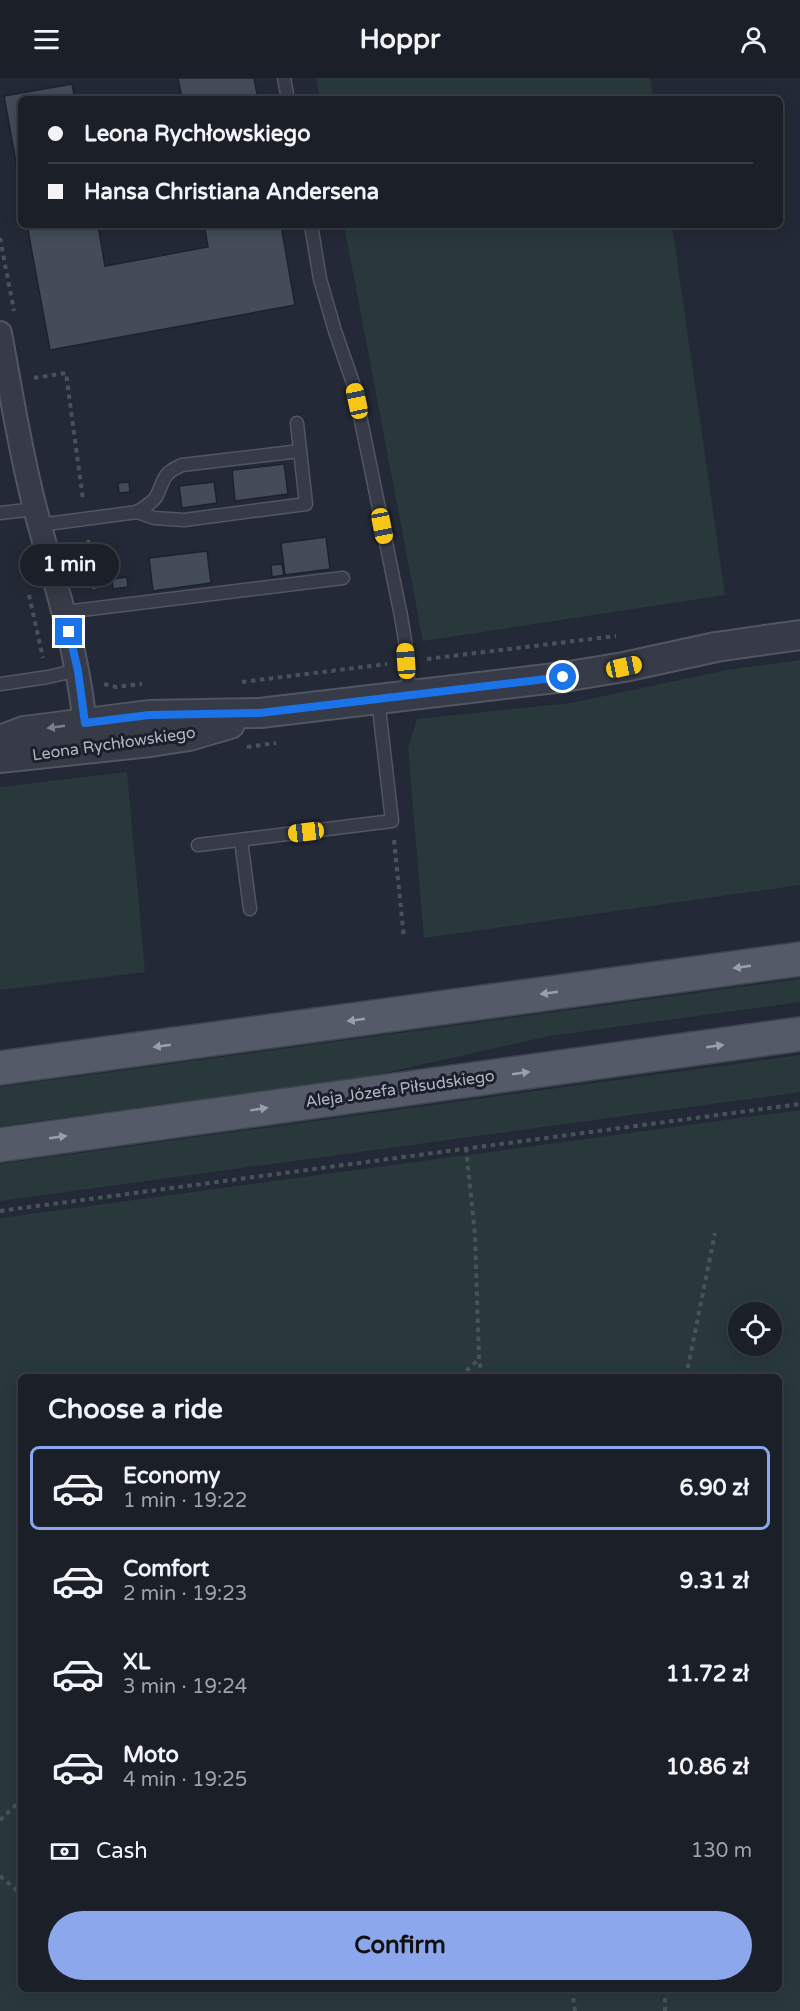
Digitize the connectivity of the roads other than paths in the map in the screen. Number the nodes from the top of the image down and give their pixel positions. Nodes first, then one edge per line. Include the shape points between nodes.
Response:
1 (284, 78) edge
2 (287, 96) edge
3 (312, 228) edge
4 (8, 327) edge
5 (297, 423) dead end
6 (300, 452) junction
7 (137, 512) junction
8 (0, 513) edge
9 (37, 517) junction
10 (343, 578) dead end
11 (65, 612) junction
12 (800, 635) edge
13 (78, 670) junction
14 (0, 684) edge
15 (409, 694) junction
16 (378, 698) junction
17 (86, 736) junction
18 (0, 740) edge
19 (0, 758) edge
20 (241, 840) junction
21 (198, 845) dead end
22 (250, 909) dead end
23 (800, 959) edge
24 (800, 1034) edge
25 (0, 1068) edge
26 (0, 1145) edge

1 - 2 lane
3 - 15 lane via 320,279 353,383 364,435 401,616
4 - 9 street via 26,474
5 - 6 lane
6 - 7 lane via 182,465 170,470 155,499
6 - 7 lane via 306,504 184,520 154,518
7 - 9 lane via 85,520
8 - 9 lane
9 - 11 street
10 - 11 lane
11 - 13 street
12 - 15 street, Leona Rychłowskiego via 563,677
13 - 14 lane
13 - 17 street
15 - 16 street, Leona Rychłowskiego
16 - 17 street, Leona Rychłowskiego via 260,713 149,715
16 - 20 lane via 392,821
17 -> 18 street, Leona Rychłowskiego via 24,731
17 - 19 street, Leona Rychłowskiego
20 - 21 lane
20 - 22 lane
23 -> 25 main road
26 -> 24 main road, Aleja Józefa Piłsudskiego

